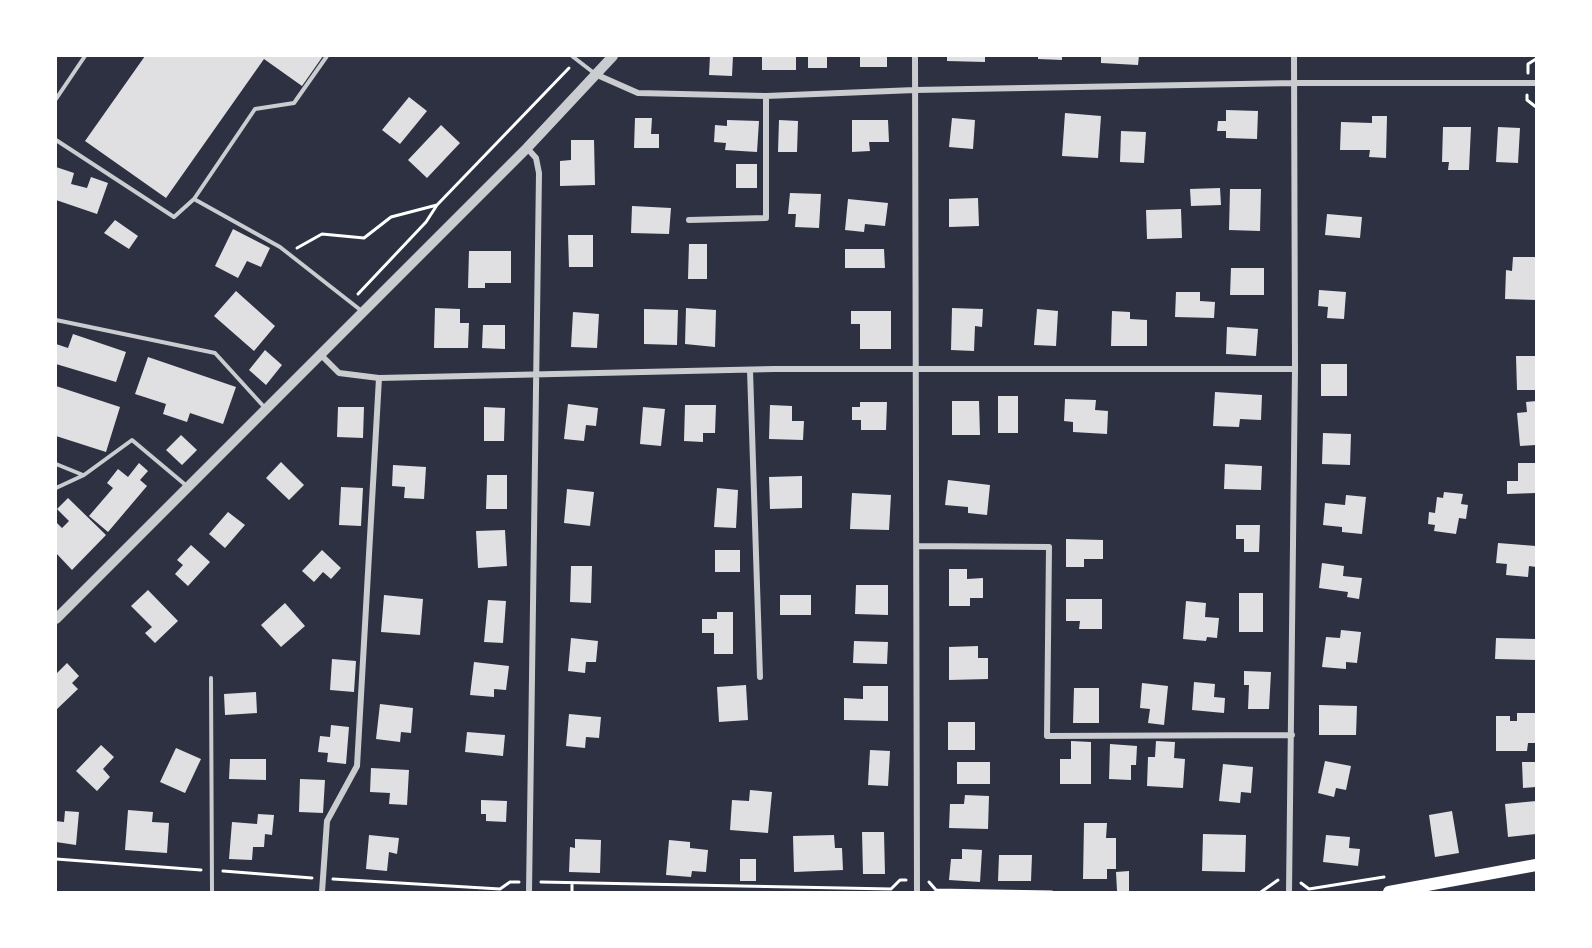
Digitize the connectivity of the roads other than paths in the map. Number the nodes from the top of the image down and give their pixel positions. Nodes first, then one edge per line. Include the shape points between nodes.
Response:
1 (85, 56) edge
2 (327, 56) edge
3 (572, 56) edge
4 (613, 56) edge
5 (915, 56) edge
6 (1294, 56) edge
7 (595, 74) junction
8 (1295, 83) junction
9 (1536, 83) edge
10 (915, 90) junction
11 (766, 96) junction
12 (56, 99) edge
13 (56, 140) edge
14 (527, 148) junction
15 (194, 199) junction
16 (690, 220) dead end
17 (364, 312) junction
18 (56, 320) edge
19 (321, 355) junction
20 (1294, 369) junction
21 (750, 370) junction
22 (917, 370) junction
23 (536, 376) junction
24 (379, 378) junction
25 (266, 409) junction
26 (56, 464) edge
27 (84, 475) junction
28 (189, 487) junction
29 (56, 488) edge
30 (917, 546) junction
31 (56, 619) edge
32 (760, 677) dead end
33 (211, 678) dead end
34 (1292, 735) junction
35 (1536, 865) edge
36 (212, 892) edge
37 (322, 892) edge
38 (529, 892) edge
39 (917, 892) edge
40 (1289, 892) edge
41 (1389, 892) edge

1 - 12 lane
2 - 15 lane via 294,103 255,109
3 - 7 lane
4 - 7 street
5 - 10 street
6 - 8 street
7 - 11 street via 638,93
7 - 14 street
8 - 9 street
8 - 10 street
8 - 20 street
10 - 11 street
10 - 22 street
11 - 16 street via 766,218
13 - 15 lane via 174,217
14 - 17 street
14 - 23 street via 536,158 539,173
15 - 17 lane via 288,253
17 - 19 street
18 - 25 lane via 215,353
19 - 24 street via 339,374
19 - 25 street
20 - 22 street
20 - 34 street
21 - 22 street
21 - 23 street
21 - 32 street
22 - 30 street
23 - 24 street
23 - 38 street
24 - 37 street via 357,766 327,821
25 - 28 street
26 - 27 lane
27 - 28 lane via 132,440
27 - 29 lane
28 - 31 street
30 - 34 street via 1049,547 1047,736
30 - 39 street
33 - 36 lane
34 - 40 street
35 - 41 main road

